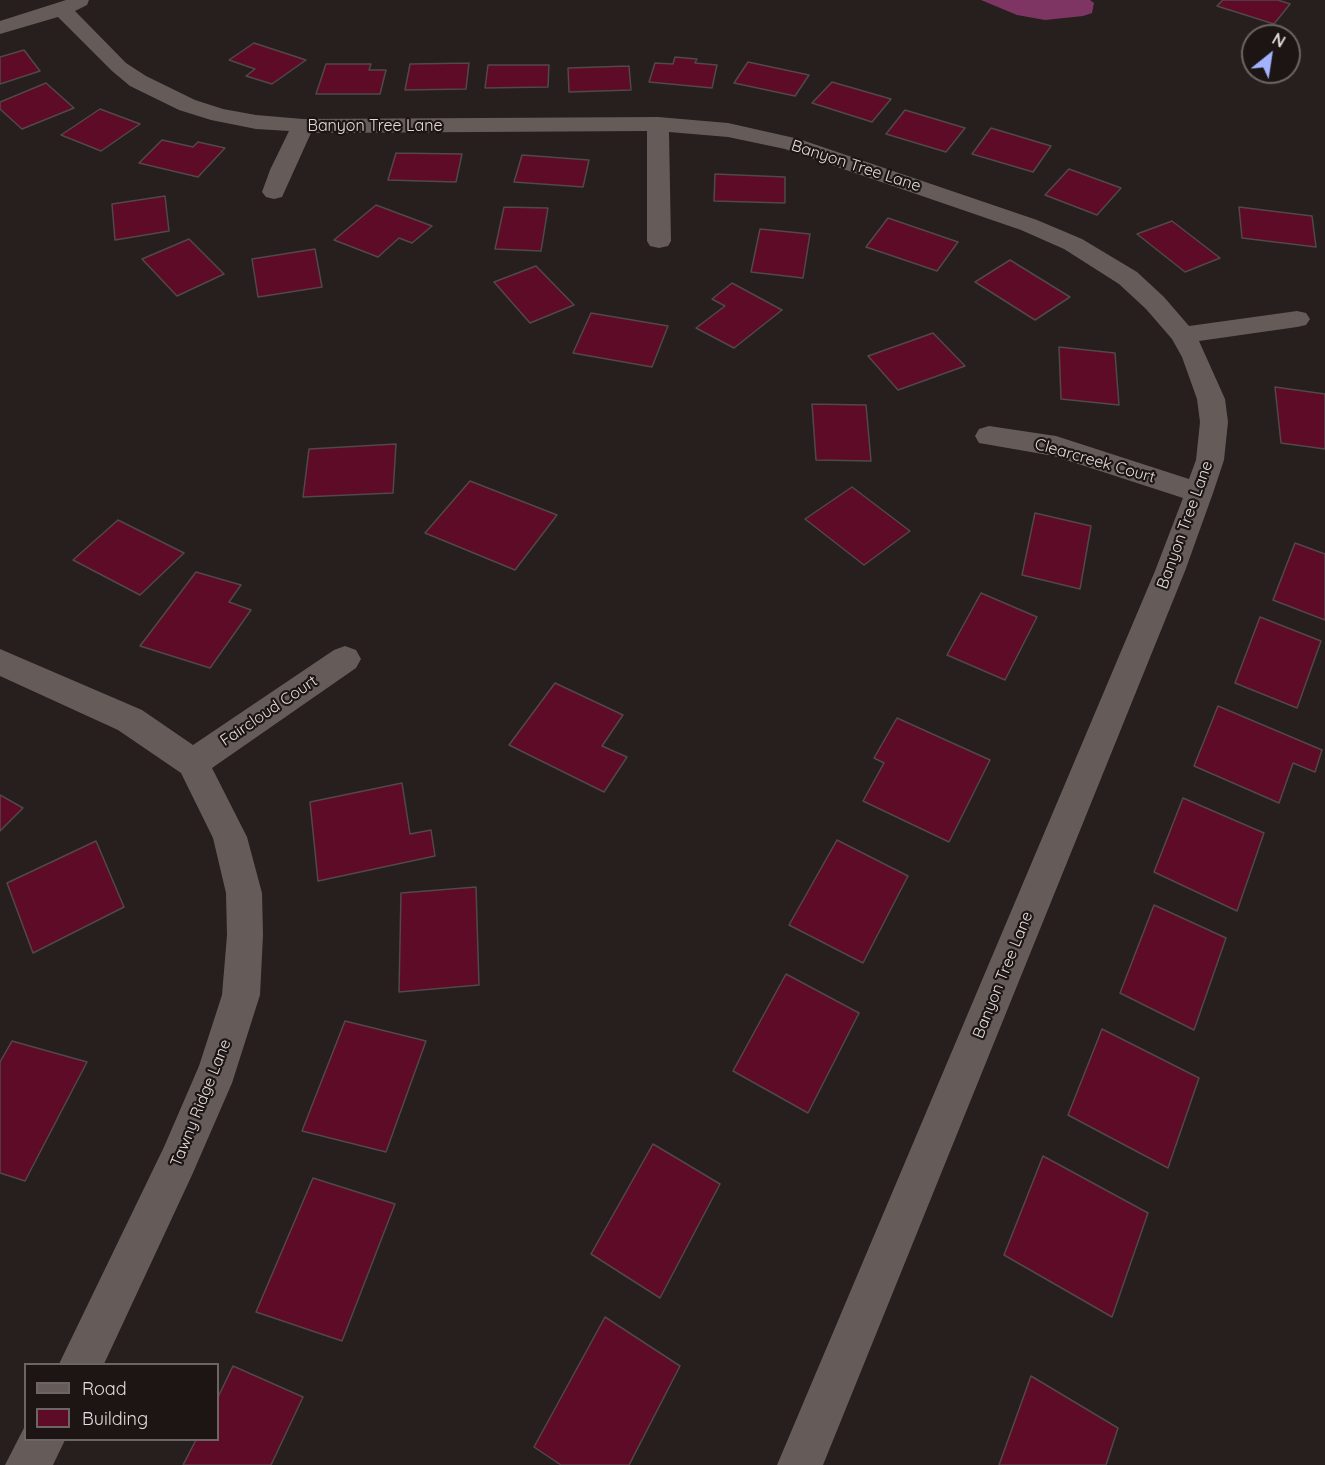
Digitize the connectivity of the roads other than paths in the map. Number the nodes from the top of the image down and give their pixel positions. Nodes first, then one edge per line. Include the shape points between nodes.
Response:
1 (72, 5) edge
2 (0, 28) edge
3 (658, 124) junction
4 (303, 126) junction
5 (274, 192) dead end
6 (659, 241) dead end
7 (1297, 320) dead end
8 (1183, 335) junction
9 (989, 436) dead end
10 (1199, 493) junction
11 (345, 659) dead end
12 (0, 662) edge
13 (193, 763) junction
14 (82, 1363) edge
15 (41, 1441) edge
16 (28, 1465) edge
17 (800, 1465) edge

1 - 2 street
1 - 4 street, Banyon Tree Lane via 119,67 159,93 219,115
3 - 4 street, Banyon Tree Lane
3 - 6 street
3 - 8 street, Banyon Tree Lane via 728,130 792,144 1029,225 1073,244 1128,279
4 - 5 street
7 - 8 street
8 - 10 street, Banyon Tree Lane via 1205,381 1214,422 1210,460
9 - 10 street, Clearcreek Court via 1056,447
10 - 17 street, Banyon Tree Lane
11 - 13 street, Faircloud Court
12 - 13 street, Tawny Ridge Lane via 130,720
13 - 14 street, Tawny Ridge Lane via 230,837 244,893 241,995 218,1069
15 - 16 street

